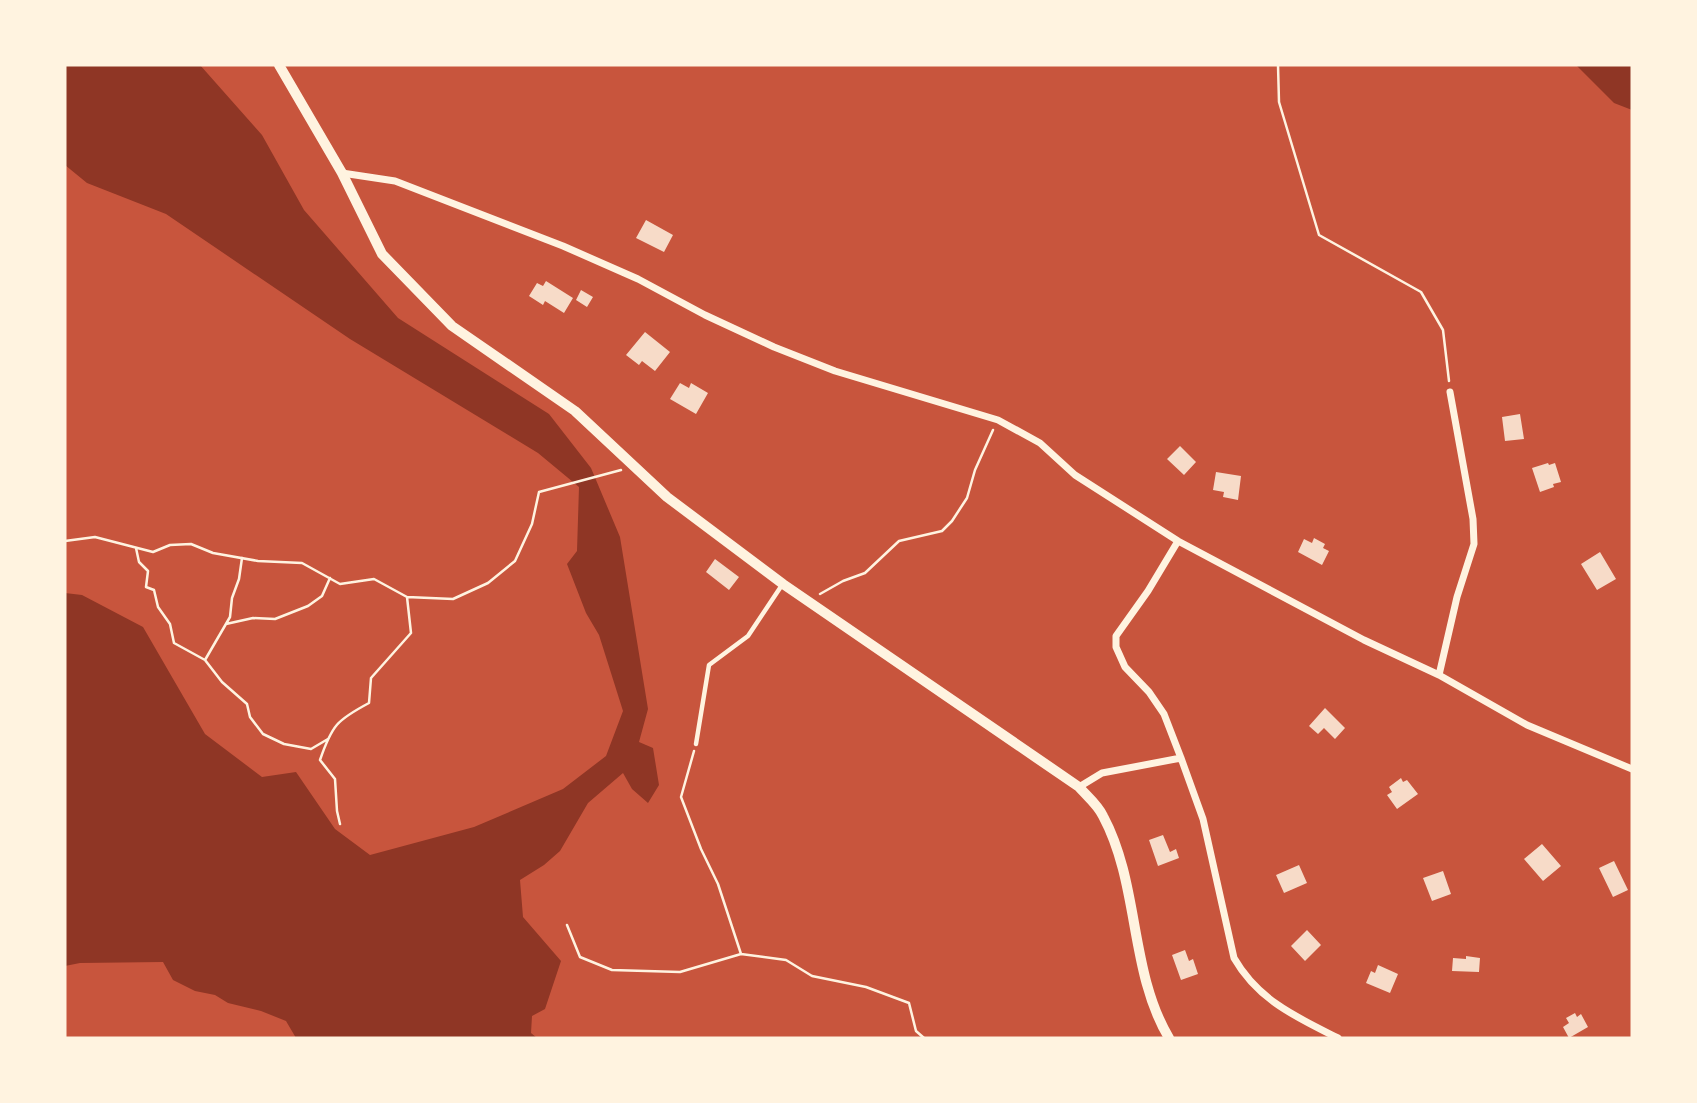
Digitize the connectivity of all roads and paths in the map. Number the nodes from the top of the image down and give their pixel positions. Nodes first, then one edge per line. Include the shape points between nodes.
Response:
1 (279, 65) edge
2 (1278, 65) edge
3 (342, 173) junction
4 (1450, 392) joint
5 (998, 420) junction
6 (627, 469) dead end
7 (65, 541) edge
8 (1178, 541) junction
9 (136, 548) junction
10 (242, 558) junction
11 (330, 578) junction
12 (783, 584) junction
13 (407, 597) junction
14 (808, 602) junction
15 (226, 624) junction
16 (205, 660) junction
17 (1439, 675) junction
18 (327, 739) junction
19 (696, 744) joint
20 (1181, 758) junction
21 (1632, 769) edge
22 (1079, 787) junction
23 (340, 824) dead end
24 (567, 925) dead end
25 (741, 954) junction
26 (924, 1038) edge
27 (1169, 1038) edge
28 (1338, 1038) edge

1 - 3 street
2 - 4 path via 1279,102 1319,235 1422,292 1443,330
3 - 5 street via 395,181 563,246 835,371
3 - 12 street via 382,254 452,326 575,411 667,497
4 - 17 street via 1474,544
5 - 8 street via 1040,443 1075,475
5 - 14 path via 967,498 942,531 899,541 865,573
6 - 13 path via 538,492 532,524 515,561 488,583 453,598
7 - 9 path via 95,537
8 - 17 street
8 - 20 street via 1116,636 1116,647 1125,667 1164,713
9 - 10 path via 153,552 191,544
9 - 16 path via 139,562 148,571 146,587 154,590 174,643
10 - 11 path via 302,563
10 - 15 path
11 - 13 path via 340,584 374,579
11 - 15 path via 322,596 308,606 275,619
12 - 14 street
12 - 19 lane via 748,636 709,665
13 - 18 path via 411,633 371,678 369,703 342,718
14 - 22 street
15 - 16 path
16 - 18 path via 247,704 263,734 284,744 311,748
17 - 21 street via 1527,725
18 - 23 path via 320,760 335,779
19 - 25 path via 681,797 718,884
20 - 22 street via 1102,773
20 - 28 street via 1203,819 1234,958 1268,1000
22 - 27 street via 1102,813 1121,857 1157,1017
24 - 25 path via 580,957 612,970 680,972
25 - 26 path via 786,960 812,976 866,987 909,1003 916,1031

